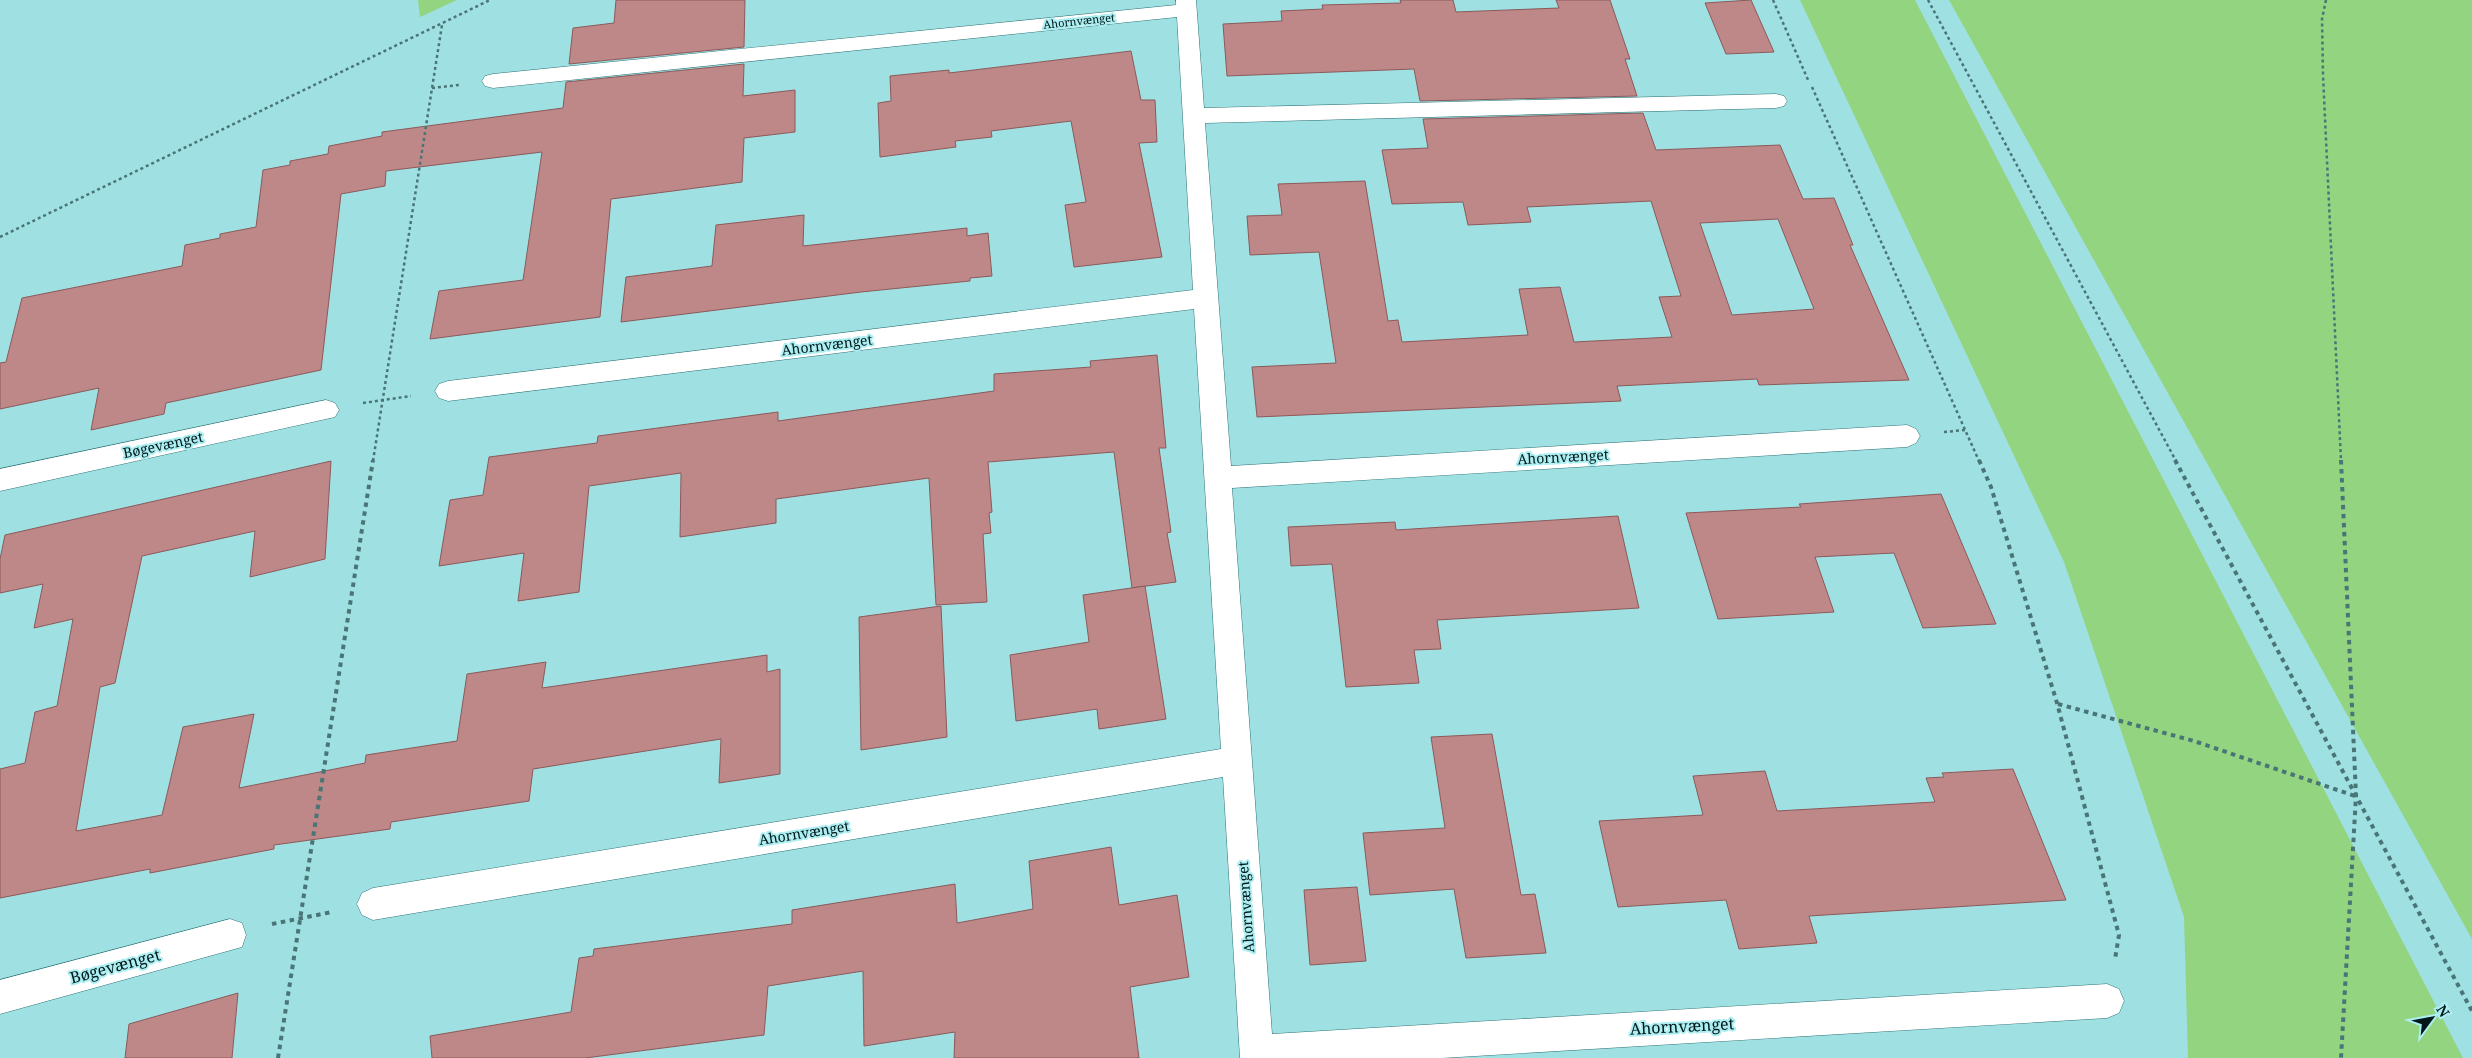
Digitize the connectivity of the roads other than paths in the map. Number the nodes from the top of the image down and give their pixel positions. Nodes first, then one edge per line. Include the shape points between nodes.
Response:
1 (1186, 5) edge
2 (493, 81) dead end
3 (1776, 102) dead end
4 (1195, 116) junction
5 (1206, 298) junction
6 (448, 391) road end
7 (326, 410) road end
8 (1907, 436) dead end
9 (1218, 478) junction
10 (0, 480) edge
11 (1235, 761) junction
12 (373, 904) road end
13 (230, 935) road end
14 (0, 997) edge
15 (2107, 1001) road end
16 (1256, 1055) edge

1 - 2 street, Ahornvænget
1 - 4 street, Ahornvænget
3 - 4 street
4 - 5 street, Ahornvænget
5 - 6 street, Ahornvænget
5 - 9 street, Ahornvænget
7 - 10 street, Bøgevænget
8 - 9 street, Ahornvænget
9 - 11 street, Ahornvænget
11 - 12 street, Ahornvænget
11 - 16 street, Ahornvænget
13 - 14 street, Bøgevænget
15 - 16 street, Ahornvænget

